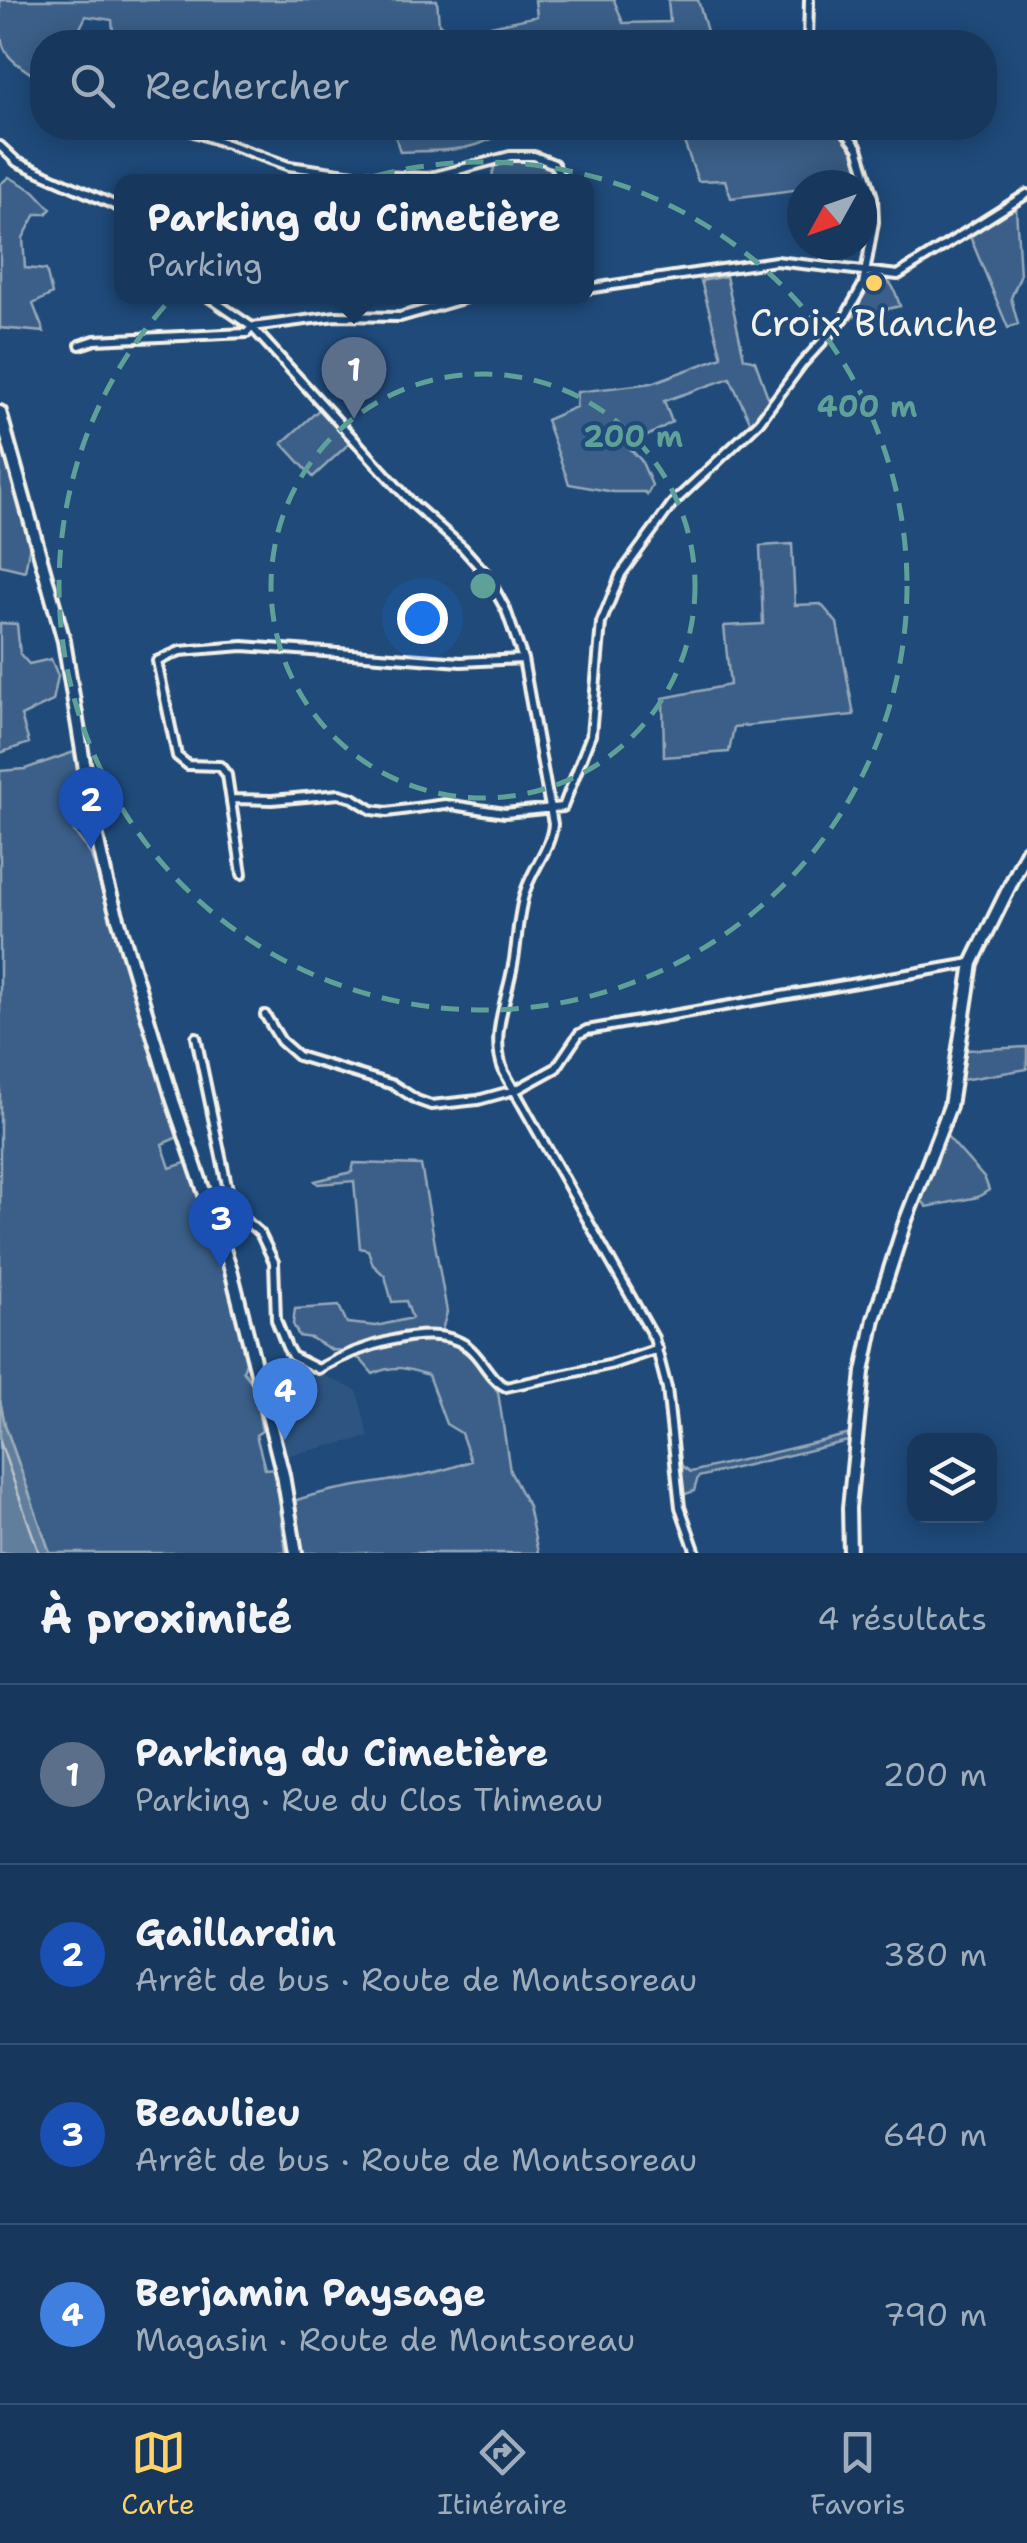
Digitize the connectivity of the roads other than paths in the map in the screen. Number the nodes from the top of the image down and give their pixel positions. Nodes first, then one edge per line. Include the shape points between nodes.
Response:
1 (809, 0) edge
2 (808, 30) edge
3 (216, 140) edge
4 (852, 140) edge
5 (0, 146) edge
6 (347, 174) edge
7 (443, 174) edge
8 (561, 174) edge
9 (1027, 194) edge
10 (114, 204) edge
11 (868, 273) junction
12 (594, 289) edge
13 (219, 304) edge
14 (445, 304) edge
15 (252, 327) junction
16 (80, 345) dead end
17 (0, 412) edge
18 (522, 659) junction
19 (233, 799) junction
20 (563, 808) junction
21 (553, 809) junction
22 (553, 832) junction
23 (1027, 851) edge
24 (242, 874) dead end
25 (972, 963) junction
26 (265, 1016) dead end
27 (196, 1037) dead end
28 (516, 1090) junction
29 (658, 1349) junction
30 (296, 1553) edge
31 (696, 1553) edge
32 (850, 1553) edge

1 - 2 street
3 - 6 street via 289,166
4 - 11 street via 873,197
5 - 10 street via 17,162
7 - 8 street via 510,156 549,159
9 - 11 street via 912,268
11 - 12 street via 776,261
11 - 20 street via 845,318 749,433 664,513 621,574 601,624 591,735
13 - 15 street
14 - 15 street via 400,317 336,316
15 - 16 street via 248,333
15 - 18 street via 486,574
17 - 30 main road via 64,641 102,862 230,1270 283,1475
18 - 19 street via 461,662 243,646 180,651 157,662 177,756 192,766 220,766
18 - 21 street
19 - 21 street via 339,794 380,812 445,804 506,813
19 - 24 street
20 - 21 street
20 - 22 street
21 - 22 street
22 - 28 street via 525,892 500,1026 501,1066
23 - 25 main road
25 - 28 street via 587,1030 556,1068
25 - 32 main road via 950,1106 867,1347
26 - 28 street via 298,1056 394,1085 423,1104
27 - 29 street via 232,1209 260,1234 274,1262 278,1325 291,1354 304,1363 318,1369 392,1342 441,1336 466,1346 506,1387
28 - 29 street
29 - 31 street via 680,1506

